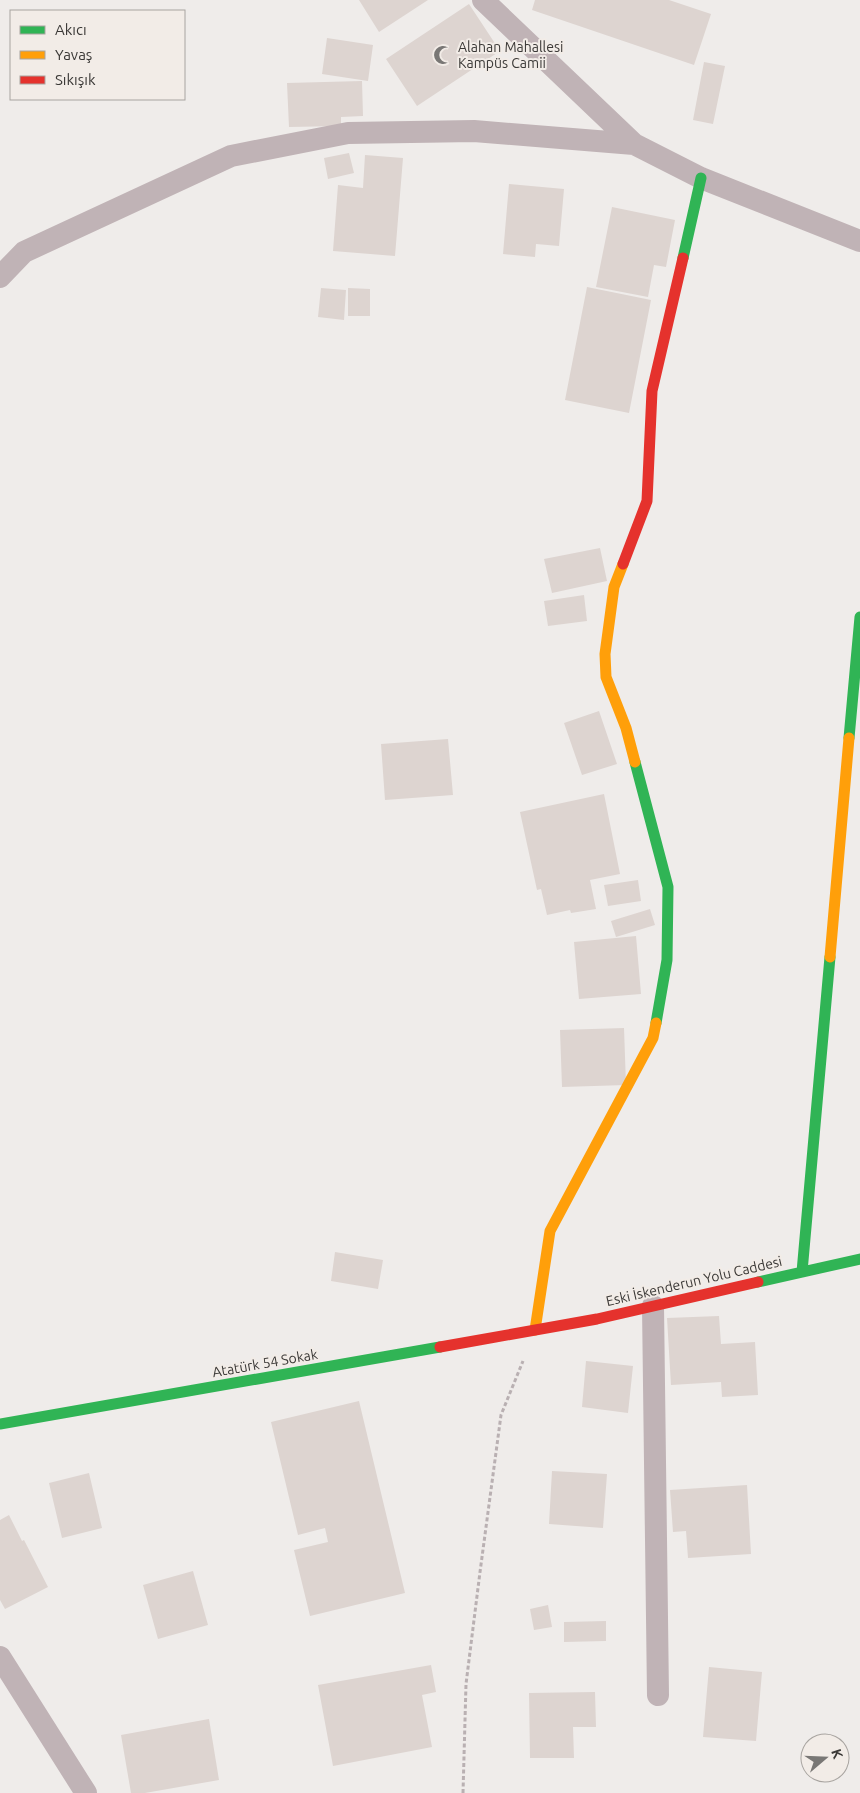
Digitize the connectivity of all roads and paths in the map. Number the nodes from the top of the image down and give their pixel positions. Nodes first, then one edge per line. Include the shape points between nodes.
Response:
1 (484, 0) edge
2 (634, 144) junction
3 (701, 178) junction
4 (860, 241) edge
5 (0, 278) edge
6 (860, 617) edge
7 (860, 1259) edge
8 (802, 1272) junction
9 (653, 1306) junction
10 (535, 1330) junction
11 (0, 1424) edge
12 (0, 1657) edge
13 (658, 1694) dead end
14 (86, 1793) edge
15 (463, 1793) edge

1 - 2 street
2 - 3 street
2 - 5 street via 474,131 348,132 231,156 24,252
3 - 4 street
3 - 10 street via 652,391 647,501 614,588 605,654 606,677 626,728 668,887 667,960 653,1038 550,1231
6 - 8 street
7 - 8 street, Eski İskenderun Yolu Caddesi
8 - 9 street, Eski İskenderun Yolu Caddesi
9 - 10 street, Eski İskenderun Yolu Caddesi
9 - 13 street
10 - 11 street, Atatürk 54 Sokak
10 - 15 path via 502,1415 466,1684
12 - 14 street

